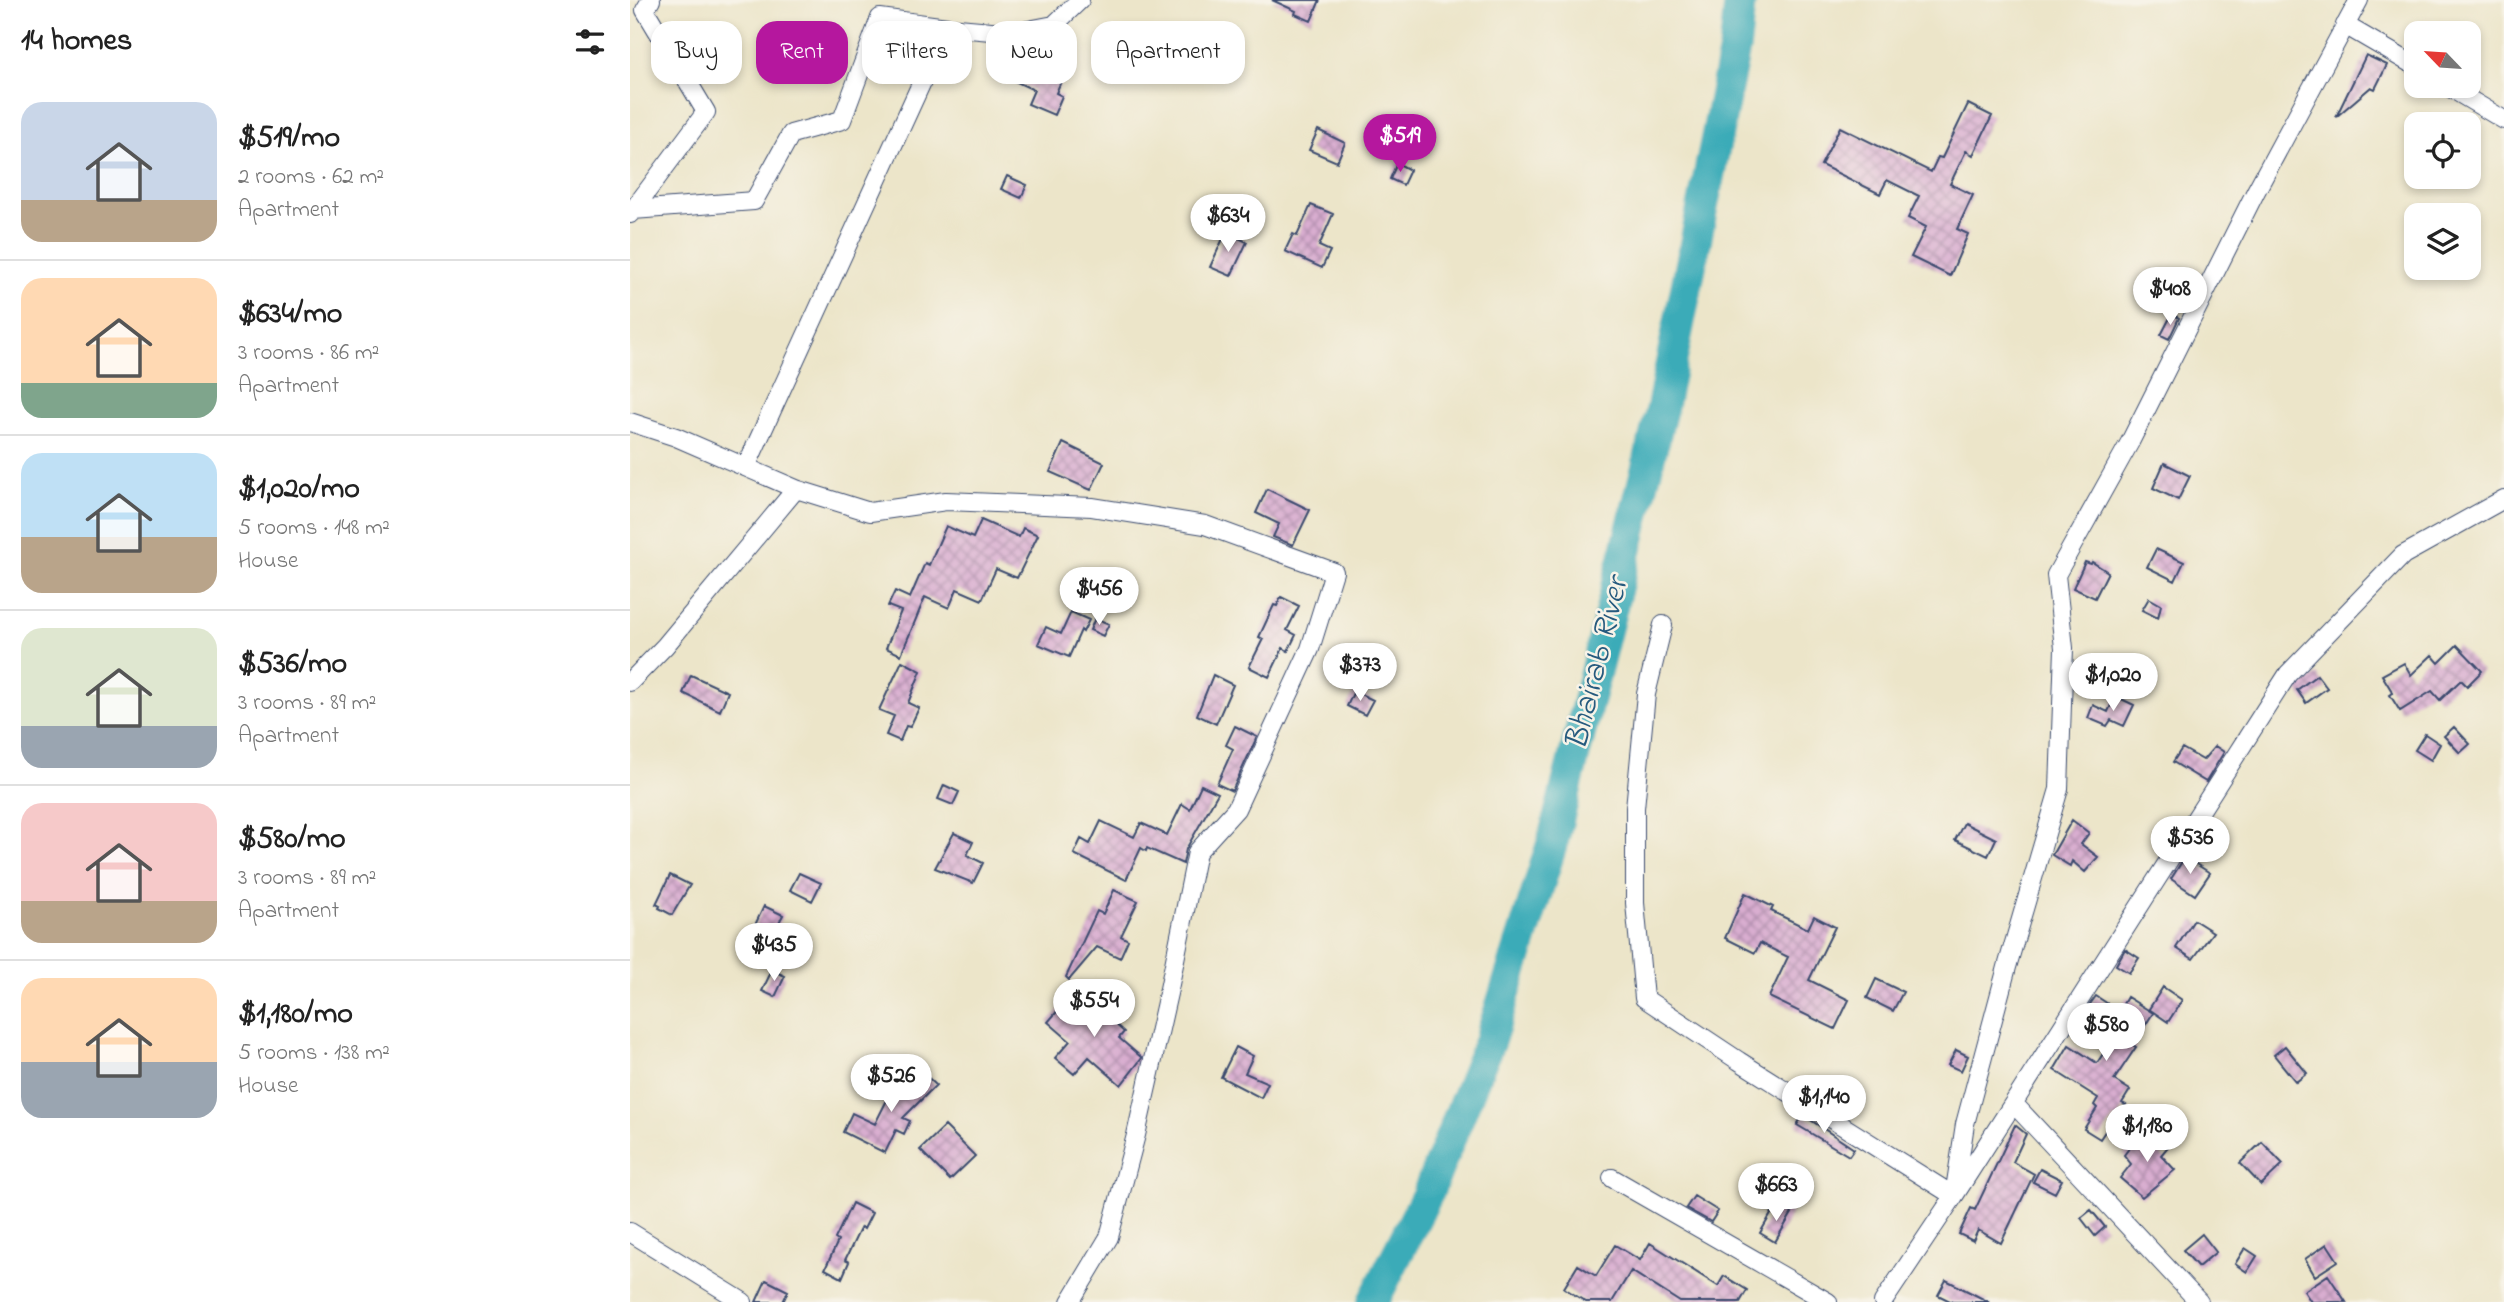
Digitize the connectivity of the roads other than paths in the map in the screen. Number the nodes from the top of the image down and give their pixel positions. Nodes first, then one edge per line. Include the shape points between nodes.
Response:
1 (651, 0) edge
2 (1080, 0) edge
3 (2358, 0) edge
4 (879, 21) edge
5 (902, 21) edge
6 (2345, 24) junction
7 (972, 29) edge
8 (2404, 60) edge
9 (862, 66) edge
10 (921, 84) edge
11 (2467, 98) edge
12 (2504, 120) edge
13 (631, 212) edge
14 (630, 422) edge
15 (746, 467) junction
16 (796, 489) junction
17 (2504, 499) edge
18 (1663, 625) dead end
19 (630, 682) edge
20 (2014, 1104) junction
21 (1612, 1178) dead end
22 (1954, 1196) junction
23 (630, 1232) edge
24 (743, 1302) edge
25 (1070, 1302) edge
26 (1828, 1302) edge
27 (1883, 1302) edge
28 (2199, 1302) edge

1 - 13 street via 646,10 705,112
2 - 7 street via 1054,25 1013,33
3 - 6 street
4 - 5 street
6 - 8 street
6 - 22 street via 2130,442 2056,575 2064,648 2059,789 1965,1124
9 - 13 street via 842,120 791,134 754,201
10 - 15 street
11 - 12 street
14 - 15 street
15 - 16 street
16 - 19 street
16 - 25 street via 870,512 946,501 1092,507 1205,525 1334,572 1310,649 1236,809 1197,852 1136,1135 1109,1237
17 - 20 street via 2403,555 2288,674
18 - 22 street via 1646,694 1635,808 1635,903 1644,998
20 - 22 street
20 - 28 street
21 - 26 street
22 - 27 street
23 - 24 street

